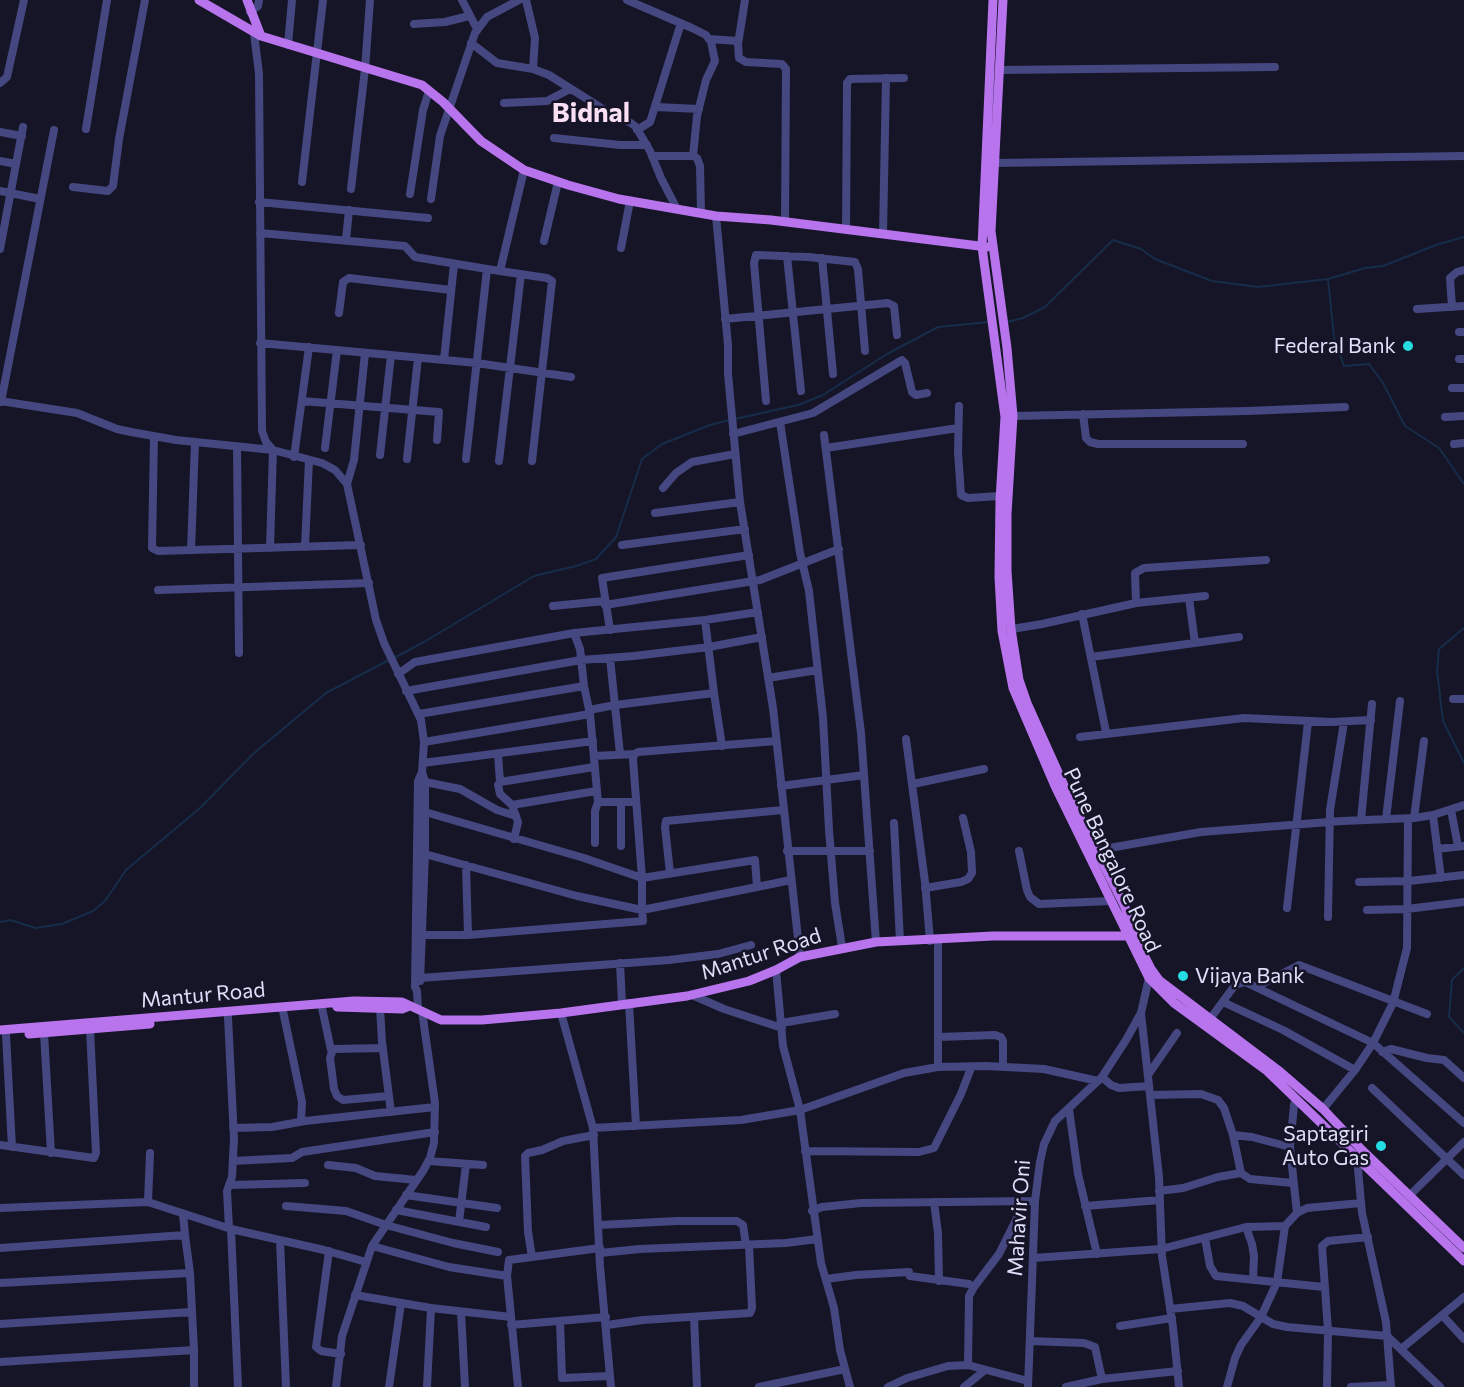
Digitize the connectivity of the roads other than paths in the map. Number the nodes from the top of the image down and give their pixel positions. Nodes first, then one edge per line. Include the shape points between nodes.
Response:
1 (24, 0) edge
2 (107, 0) edge
3 (145, 0) edge
4 (199, 0) edge
5 (247, 0) edge
6 (259, 0) edge
7 (292, 0) edge
8 (323, 0) edge
9 (370, 0) edge
10 (462, 0) edge
11 (519, 0) edge
12 (526, 0) edge
13 (627, 0) edge
14 (746, 0) edge
15 (993, 0) edge
16 (1003, 0) edge
17 (250, 12) junction
18 (469, 16) junction
19 (681, 23) junction
20 (414, 24) dead end
21 (477, 29) junction
22 (258, 35) junction
23 (709, 39) junction
24 (738, 41) junction
25 (471, 43) junction
26 (288, 45) junction
27 (317, 54) junction
28 (1275, 67) dead end
29 (365, 69) junction
30 (532, 69) junction
31 (999, 70) junction
32 (886, 78) junction
33 (904, 78) dead end
34 (0, 83) edge
35 (570, 89) junction
36 (429, 91) junction
37 (504, 103) dead end
38 (656, 106) junction
39 (449, 109) junction
40 (699, 109) junction
41 (86, 129) dead end
42 (54, 130) dead end
43 (637, 130) junction
44 (0, 132) edge
45 (554, 138) dead end
46 (647, 145) junction
47 (652, 156) junction
48 (693, 156) junction
49 (1464, 156) edge
50 (0, 161) edge
51 (994, 163) junction
52 (16, 164) junction
53 (524, 170) junction
54 (302, 182) dead end
55 (558, 182) junction
56 (73, 188) dead end
57 (351, 189) dead end
58 (0, 191) edge
59 (11, 193) junction
60 (410, 194) dead end
61 (40, 199) junction
62 (431, 199) dead end
63 (630, 201) junction
64 (259, 202) junction
65 (677, 209) junction
66 (349, 210) junction
67 (701, 213) junction
68 (716, 216) junction
69 (428, 218) dead end
70 (785, 222) junction
71 (2, 224) edge
72 (846, 230) junction
73 (260, 233) junction
74 (883, 234) junction
75 (346, 240) junction
76 (544, 241) dead end
77 (982, 247) junction
78 (621, 248) dead end
79 (992, 248) junction
80 (0, 249) edge
81 (787, 256) junction
82 (822, 258) junction
83 (454, 264) junction
84 (487, 269) junction
85 (1464, 270) edge
86 (500, 271) junction
87 (522, 274) junction
88 (451, 290) junction
89 (860, 305) junction
90 (1464, 306) edge
91 (1452, 307) junction
92 (827, 309) junction
93 (1417, 309) dead end
94 (339, 313) dead end
95 (792, 313) junction
96 (758, 316) junction
97 (725, 319) junction
98 (897, 335) dead end
99 (260, 343) junction
100 (309, 348) junction
101 (337, 350) junction
102 (865, 351) dead end
103 (365, 353) junction
104 (391, 355) junction
105 (418, 358) junction
106 (444, 360) junction
107 (477, 363) junction
108 (510, 368) junction
109 (3, 370) edge
110 (543, 374) junction
111 (833, 374) dead end
112 (571, 377) dead end
113 (1452, 388) dead end
114 (1464, 388) edge
115 (801, 391) dead end
116 (927, 393) dead end
117 (0, 401) edge
118 (302, 401) junction
119 (766, 401) dead end
120 (330, 404) junction
121 (360, 406) junction
122 (959, 406) dead end
123 (1344, 406) dead end
124 (385, 408) junction
125 (412, 410) junction
126 (1083, 414) junction
127 (1013, 416) junction
128 (1464, 416) edge
129 (1445, 417) dead end
130 (780, 422) junction
131 (957, 428) junction
132 (733, 430) junction
133 (825, 435) dead end
134 (154, 436) junction
135 (437, 440) dead end
136 (195, 442) junction
137 (1464, 443) edge
138 (1243, 444) dead end
139 (1454, 444) dead end
140 (237, 447) junction
141 (325, 448) dead end
142 (826, 448) junction
143 (273, 450) junction
144 (735, 454) junction
145 (380, 455) dead end
146 (294, 457) junction
147 (407, 459) dead end
148 (466, 459) dead end
149 (309, 460) junction
150 (499, 461) dead end
151 (532, 461) dead end
152 (1006, 478) junction
153 (347, 484) junction
154 (663, 488) dead end
155 (1000, 496) junction
156 (740, 502) junction
157 (655, 513) dead end
158 (745, 529) junction
159 (361, 545) junction
160 (622, 545) dead end
161 (305, 547) junction
162 (270, 548) junction
163 (1003, 548) junction
164 (238, 549) junction
165 (839, 549) junction
166 (191, 550) junction
167 (749, 555) junction
168 (1266, 560) dead end
169 (802, 564) junction
170 (754, 581) junction
171 (369, 583) junction
172 (240, 587) junction
173 (158, 590) dead end
174 (1205, 596) dead end
175 (1189, 598) junction
176 (605, 603) junction
177 (1136, 603) junction
178 (553, 606) dead end
179 (758, 612) junction
180 (1082, 614) junction
181 (705, 620) junction
182 (610, 630) junction
183 (1007, 630) junction
184 (574, 633) junction
185 (762, 637) junction
186 (1239, 637) dead end
187 (1195, 643) junction
188 (709, 647) junction
189 (239, 653) dead end
190 (1091, 657) junction
191 (610, 658) junction
192 (581, 660) junction
193 (818, 670) junction
194 (397, 673) junction
195 (768, 678) junction
196 (584, 686) junction
197 (406, 691) junction
198 (714, 693) junction
199 (1453, 699) dead end
200 (1464, 699) edge
201 (1400, 700) dead end
202 (1372, 704) dead end
203 (615, 705) junction
204 (589, 712) junction
205 (419, 714) junction
206 (1371, 720) junction
207 (1308, 722) junction
208 (1344, 722) junction
209 (1106, 732) junction
210 (1080, 736) dead end
211 (906, 739) dead end
212 (593, 741) junction
213 (776, 741) junction
214 (1424, 741) dead end
215 (424, 742) junction
216 (722, 746) junction
217 (498, 754) junction
218 (621, 754) junction
219 (635, 754) junction
220 (594, 756) junction
221 (423, 763) junction
222 (594, 767) junction
223 (984, 770) dead end
224 (422, 772) junction
225 (864, 775) junction
226 (826, 781) junction
227 (425, 782) junction
228 (500, 782) junction
229 (913, 784) junction
230 (781, 786) junction
231 (596, 791) junction
232 (598, 802) junction
233 (621, 802) junction
234 (636, 802) junction
235 (512, 805) junction
236 (1464, 805) edge
237 (783, 810) junction
238 (1451, 810) junction
239 (425, 812) junction
240 (1433, 815) junction
241 (516, 816) junction
242 (963, 818) dead end
243 (1386, 819) junction
244 (1411, 819) junction
245 (1361, 820) junction
246 (1329, 822) junction
247 (894, 823) dead end
248 (1296, 825) junction
249 (514, 838) junction
250 (595, 843) dead end
251 (621, 846) dead end
252 (1461, 846) edge
253 (1437, 849) junction
254 (787, 851) junction
255 (832, 851) junction
256 (870, 851) junction
257 (1019, 851) dead end
258 (1092, 851) junction
259 (425, 854) junction
260 (466, 865) junction
261 (670, 873) junction
262 (1464, 875) edge
263 (642, 878) junction
264 (1441, 878) junction
265 (790, 880) junction
266 (1409, 881) junction
267 (1359, 882) dead end
268 (757, 887) junction
269 (925, 888) junction
270 (1111, 901) junction
271 (1464, 902) edge
272 (1287, 908) dead end
273 (1407, 909) junction
274 (642, 910) junction
275 (1367, 910) dead end
276 (1328, 917) dead end
277 (423, 935) junction
278 (468, 935) junction
279 (1128, 936) junction
280 (934, 940) junction
281 (900, 941) junction
282 (876, 942) junction
283 (751, 945) dead end
284 (842, 947) junction
285 (800, 957) junction
286 (620, 963) junction
287 (776, 970) junction
288 (420, 978) junction
289 (1149, 978) junction
290 (1256, 987) junction
291 (417, 991) junction
292 (692, 995) junction
293 (1223, 1002) junction
294 (626, 1003) junction
295 (1393, 1003) junction
296 (322, 1008) junction
297 (381, 1008) junction
298 (416, 1008) junction
299 (283, 1011) junction
300 (1192, 1011) junction
301 (561, 1013) junction
302 (1141, 1013) junction
303 (835, 1014) dead end
304 (1426, 1014) dead end
305 (228, 1017) junction
306 (1210, 1019) junction
307 (782, 1025) junction
308 (90, 1029) junction
309 (44, 1033) junction
310 (2, 1034) edge
311 (1177, 1034) dead end
312 (939, 1038) junction
313 (1373, 1043) junction
314 (383, 1048) junction
315 (331, 1050) junction
316 (1383, 1052) junction
317 (938, 1067) junction
318 (1004, 1067) junction
319 (971, 1068) junction
320 (1355, 1070) junction
321 (1148, 1075) junction
322 (1464, 1078) edge
323 (1100, 1079) junction
324 (1372, 1088) dead end
325 (1149, 1090) junction
326 (389, 1096) junction
327 (1296, 1099) junction
328 (435, 1107) junction
329 (1069, 1108) junction
330 (1323, 1109) junction
331 (800, 1110) junction
332 (391, 1112) junction
333 (301, 1121) junction
334 (1464, 1122) edge
335 (636, 1126) junction
336 (233, 1128) junction
337 (593, 1131) junction
338 (435, 1132) junction
339 (1233, 1135) junction
340 (1464, 1142) edge
341 (0, 1145) edge
342 (12, 1147) junction
343 (1290, 1147) junction
344 (806, 1151) junction
345 (51, 1153) junction
346 (150, 1153) dead end
347 (1358, 1158) junction
348 (1447, 1158) junction
349 (233, 1161) junction
350 (429, 1161) junction
351 (466, 1164) junction
352 (328, 1165) dead end
353 (483, 1165) dead end
354 (1241, 1173) junction
355 (1464, 1175) edge
356 (416, 1180) junction
357 (305, 1183) dead end
358 (1293, 1183) junction
359 (229, 1185) junction
360 (1159, 1191) junction
361 (406, 1195) junction
362 (1409, 1196) junction
363 (1160, 1200) junction
364 (1023, 1201) junction
365 (1035, 1201) junction
366 (148, 1202) junction
367 (934, 1202) junction
368 (461, 1203) junction
369 (1361, 1203) junction
370 (286, 1206) dead end
371 (1085, 1206) junction
372 (0, 1208) edge
373 (497, 1208) dead end
374 (396, 1210) junction
375 (813, 1211) junction
376 (1297, 1213) junction
377 (183, 1214) junction
378 (459, 1222) junction
379 (386, 1225) junction
380 (598, 1225) junction
381 (1285, 1226) junction
382 (486, 1227) dead end
383 (1245, 1227) junction
384 (230, 1228) junction
385 (185, 1235) junction
386 (1368, 1237) junction
387 (1205, 1238) junction
388 (817, 1239) junction
389 (280, 1240) junction
390 (748, 1245) junction
391 (372, 1246) junction
392 (0, 1248) edge
393 (1464, 1248) edge
394 (1161, 1249) junction
395 (329, 1251) junction
396 (600, 1251) junction
397 (498, 1252) dead end
398 (1097, 1254) junction
399 (532, 1257) junction
400 (1033, 1258) junction
401 (366, 1262) junction
402 (1464, 1262) edge
403 (190, 1273) junction
404 (507, 1276) junction
405 (826, 1280) junction
406 (1253, 1280) junction
407 (939, 1281) junction
408 (1277, 1282) junction
409 (0, 1283) edge
410 (969, 1284) dead end
411 (1324, 1287) junction
412 (355, 1295) junction
413 (1464, 1297) edge
414 (400, 1303) junction
415 (431, 1308) junction
416 (192, 1312) junction
417 (461, 1312) junction
418 (1171, 1314) junction
419 (1442, 1315) junction
420 (694, 1317) junction
421 (1261, 1317) junction
422 (511, 1321) junction
423 (560, 1321) junction
424 (606, 1321) junction
425 (0, 1324) edge
426 (1120, 1326) dead end
427 (1328, 1331) junction
428 (1387, 1336) junction
429 (1464, 1339) edge
430 (1030, 1341) junction
431 (1401, 1349) junction
432 (194, 1350) junction
433 (340, 1354) junction
434 (0, 1362) edge
435 (968, 1365) junction
436 (845, 1369) junction
437 (985, 1370) junction
438 (1178, 1371) junction
439 (610, 1376) junction
440 (1102, 1379) junction
441 (1028, 1384) edge
442 (1391, 1386) edge
443 (194, 1387) edge
444 (238, 1387) edge
445 (286, 1387) edge
446 (336, 1387) edge
447 (388, 1387) edge
448 (427, 1387) edge
449 (465, 1387) edge
450 (518, 1387) edge
451 (611, 1387) edge
452 (697, 1387) edge
453 (759, 1387) edge
454 (849, 1387) edge
455 (888, 1387) edge
456 (964, 1387) edge
457 (1066, 1387) edge
458 (1179, 1387) edge
459 (1227, 1387) edge
460 (1326, 1387) edge
461 (1352, 1387) edge
462 (1440, 1387) edge

1 - 34 street via 7,77
2 - 41 street
3 - 56 street via 113,186 108,191
4 - 22 main road
5 - 17 main road
6 - 17 street
7 - 26 street
8 - 27 street
9 - 29 street
10 - 18 street
11 - 21 street via 487,17
12 - 30 street via 535,38
13 - 19 street
14 - 24 street
15 - 77 main road, Pune Bangalore Road
16 - 31 main road, Pune Bangalore Road
17 - 22 main road
18 - 20 street
18 - 21 street
19 - 23 street
19 - 38 street
21 - 25 street
22 - 26 main road
22 - 64 street
23 - 24 street
23 - 40 street via 715,61
24 - 70 street via 742,60 778,63 786,69
25 - 30 street via 497,63
25 - 39 street
26 - 27 main road
27 - 29 main road
27 - 54 street
28 - 31 street
29 - 36 main road via 422,85
29 - 57 street
30 - 35 street
31 - 51 main road, Pune Bangalore Road
32 - 33 street
32 - 72 street via 850,79 847,83
32 - 74 street
35 - 37 street via 547,101
35 - 43 street
36 - 39 main road
36 - 60 street
38 - 40 street
38 - 43 street via 650,122
39 - 53 main road via 481,141
39 - 62 street via 437,148
40 - 48 street
42 - 61 street
43 - 46 street
44 - 52 street via 23,131
45 - 46 street
46 - 47 street
47 - 48 street
47 - 65 street
48 - 67 street via 699,161
49 - 51 street
50 - 52 street
51 - 79 main road, Pune Bangalore Road
52 - 59 street
53 - 55 main road
53 - 86 street
55 - 63 main road
55 - 76 street
58 - 59 street
59 - 61 street
59 - 71 street
61 - 109 street
63 - 65 main road
63 - 78 street
64 - 66 street
64 - 73 street
65 - 67 main road
66 - 69 street
66 - 75 street
67 - 68 main road
68 - 70 main road
68 - 97 street
70 - 72 main road
71 - 80 street
72 - 74 main road
73 - 75 street
73 - 99 street
74 - 77 main road
75 - 83 street via 405,246 415,257
77 - 79 main road
77 - 152 main road, Pune Bangalore Road via 1005,417
79 - 127 main road, Pune Bangalore Road
81 - 82 street
81 - 95 street
81 - 96 street via 755,256
82 - 89 street via 855,262
82 - 92 street
83 - 84 street
83 - 88 street
84 - 86 street
84 - 107 street
85 - 91 street via 1450,278
86 - 87 street
87 - 108 street
87 - 110 street via 552,281
88 - 94 street via 349,278 343,282
88 - 106 street
89 - 92 street
89 - 98 street via 891,304
89 - 102 street
90 - 91 street
91 - 93 street
92 - 95 street
92 - 111 street
95 - 96 street
95 - 115 street
96 - 97 street
96 - 119 street
97 - 132 street
99 - 100 street
99 - 143 street via 262,431
100 - 101 street
100 - 118 street
101 - 103 street
101 - 120 street
103 - 104 street
103 - 121 street
104 - 105 street
104 - 124 street
105 - 106 street
105 - 125 street
106 - 107 street
107 - 108 street
107 - 148 street
108 - 110 street
108 - 150 street
109 - 117 street
110 - 112 street
110 - 151 street
113 - 114 street
116 - 130 street via 912,392 902,360 813,413
117 - 134 street via 77,413 117,429
118 - 120 street
118 - 146 street
120 - 121 street
120 - 141 street
121 - 124 street
121 - 153 street
122 - 131 street
123 - 126 street
124 - 125 street
124 - 145 street
125 - 135 street via 439,412
125 - 147 street
126 - 127 street
126 - 138 street via 1086,438 1098,444
127 - 152 main road, Pune Bangalore Road
128 - 129 street
130 - 132 street
130 - 169 street
131 - 142 street
131 - 155 street via 961,495
132 - 144 street
133 - 142 street
134 - 136 street
134 - 166 street via 152,548
136 - 140 street
136 - 166 street
137 - 139 street
140 - 143 street
140 - 164 street
142 - 165 street
143 - 146 street
143 - 162 street
144 - 154 street via 692,462
144 - 156 street
146 - 149 street
149 - 153 street via 335,470
149 - 161 street
152 - 155 main road, Pune Bangalore Road
152 - 163 main road, Pune Bangalore Road
153 - 159 street
155 - 163 main road, Pune Bangalore Road
156 - 157 street
156 - 158 street
158 - 160 street
158 - 167 street
159 - 161 street
159 - 171 street
161 - 162 street
162 - 164 street
163 - 183 main road, Pune Bangalore Road
164 - 166 street
164 - 172 street
165 - 169 street
165 - 225 street
167 - 170 street
167 - 176 street via 604,577 601,580
168 - 177 street via 1144,568 1135,573
169 - 170 street
169 - 193 street
170 - 176 street
170 - 179 street
171 - 172 street
171 - 194 street via 384,643
172 - 173 street
172 - 189 street
174 - 175 street
175 - 177 street
175 - 187 street
176 - 178 street
176 - 182 street
177 - 180 street
179 - 181 street
179 - 185 street
180 - 183 street
180 - 190 street
181 - 182 street
181 - 188 street
182 - 184 street
183 - 258 main road, Pune Bangalore Road via 1013,688
184 - 192 street
184 - 194 street via 416,662
185 - 188 street
185 - 195 street
186 - 187 street
187 - 190 street
188 - 191 street
188 - 198 street
190 - 209 street
191 - 192 street
191 - 203 street
192 - 196 street
192 - 197 street
193 - 195 street
193 - 226 street
194 - 197 street
195 - 213 street
196 - 204 street
196 - 205 street
197 - 205 street
198 - 203 street
198 - 216 street
199 - 200 street
201 - 243 street
202 - 206 street
203 - 204 street
203 - 218 street
204 - 212 street
204 - 215 street
205 - 215 street
206 - 208 street
206 - 245 street
207 - 208 street
207 - 209 street via 1244,718
207 - 248 street
208 - 246 street
209 - 210 street
211 - 229 street
212 - 217 street
212 - 220 street
213 - 216 street
213 - 230 street
214 - 244 street
215 - 221 street
216 - 219 street
217 - 221 street
217 - 228 street
218 - 219 street
218 - 220 street
219 - 234 street
220 - 222 street
221 - 224 street
222 - 228 street
222 - 231 street
223 - 229 street
224 - 227 street
224 - 291 street via 418,781 417,822
225 - 226 street
225 - 256 street
226 - 230 street
226 - 255 street
227 - 239 street
227 - 241 street via 460,789
228 - 235 street via 500,794
229 - 269 street
230 - 237 street
231 - 232 street
231 - 235 street
232 - 233 street
232 - 250 street
233 - 234 street
233 - 251 street
234 - 263 street
235 - 241 street
236 - 238 street
237 - 254 street
237 - 261 street via 666,820
238 - 240 street
238 - 252 street
239 - 249 street
239 - 259 street
240 - 244 street
240 - 253 street
241 - 249 street
242 - 269 street via 972,873 961,882
243 - 244 street
243 - 245 street
244 - 266 street
245 - 246 street
246 - 248 street
246 - 276 street
247 - 281 street
248 - 258 street via 1201,832
248 - 272 street
249 - 263 street
252 - 253 street
253 - 264 street
254 - 255 street
254 - 265 street
255 - 256 street
255 - 284 street
256 - 282 street
257 - 270 street via 1027,890 1039,904
258 - 270 main road, Pune Bangalore Road
258 - 300 main road, Pune Bangalore Road via 1128,913 1151,969
259 - 260 street
259 - 277 street
260 - 274 street
260 - 278 street
261 - 263 street
261 - 268 street via 755,860
262 - 264 street
263 - 274 street
264 - 266 street
265 - 268 street
265 - 285 street
266 - 267 street
266 - 273 street
268 - 274 street
269 - 280 street
270 - 279 main road, Pune Bangalore Road
271 - 273 street
273 - 275 street
273 - 295 street via 1407,948
274 - 278 street via 643,921
277 - 278 street
277 - 288 street
279 - 280 main road, Mantur Road
279 - 289 main road, Pune Bangalore Road
280 - 281 main road, Mantur Road
280 - 312 street
281 - 282 main road, Mantur Road
282 - 284 main road, Mantur Road
283 - 286 street via 718,954
284 - 285 main road, Mantur Road
285 - 287 main road, Mantur Road
286 - 288 street
286 - 294 street
287 - 292 main road, Mantur Road
287 - 307 street
288 - 291 street
289 - 300 main road, Pune Bangalore Road via 1174,1003
289 - 302 street, Mahavir Oni
290 - 293 street via 1239,982
290 - 295 street via 1299,964
290 - 313 street
291 - 298 street
292 - 294 main road, Mantur Road
292 - 307 street via 724,1009
293 - 306 street
293 - 320 street
294 - 301 main road, Mantur Road
294 - 335 street
295 - 304 street
295 - 313 street
296 - 297 main road, Mantur Road
296 - 299 main road, Mantur Road
296 - 315 street
297 - 298 main road, Mantur Road
297 - 314 street
298 - 301 main road, Mantur Road via 441,1020
298 - 310 main road, Mantur Road via 402,1002 342,1001
298 - 328 street
299 - 305 main road, Mantur Road
299 - 333 street via 302,1102
300 - 306 main road, Pune Bangalore Road
300 - 327 main road, Pune Bangalore Road
301 - 337 street
302 - 321 street
302 - 323 street, Mahavir Oni
303 - 307 street
305 - 308 main road, Mantur Road
305 - 336 street
306 - 330 main road, Pune Bangalore Road
307 - 331 street via 783,1046
308 - 309 main road, Mantur Road
308 - 345 street via 96,1155 91,1159
309 - 310 main road, Mantur Road
309 - 345 street
310 - 342 street
311 - 321 street
312 - 317 street
312 - 318 street via 1001,1037
313 - 316 street
313 - 320 street
314 - 315 street
314 - 326 street
315 - 326 street via 334,1089 340,1099
316 - 322 street via 1391,1049 1444,1060
316 - 334 street
317 - 319 street
317 - 331 street via 904,1073
318 - 319 street
318 - 323 street
319 - 344 street via 934,1148 918,1152
320 - 330 street
321 - 325 street
323 - 325 street via 1119,1088
323 - 329 street, Mahavir Oni
324 - 348 street
325 - 339 street via 1211,1096 1224,1108
325 - 360 street
326 - 332 street
327 - 343 street
327 - 347 main road, Pune Bangalore Road
328 - 332 street
328 - 338 street
329 - 365 street, Mahavir Oni via 1055,1121 1044,1144
329 - 371 street
330 - 362 main road, Pune Bangalore Road
331 - 335 street via 741,1120
331 - 344 street
332 - 333 street
333 - 336 street
335 - 337 street
336 - 349 street
337 - 380 street
337 - 399 street via 525,1156
338 - 349 street via 302,1152 292,1158
338 - 350 street
339 - 343 street
339 - 354 street
340 - 348 street
341 - 342 street
342 - 345 street
343 - 358 street
344 - 375 street
346 - 366 street
347 - 369 street
347 - 402 main road, Pune Bangalore Road
348 - 355 street
348 - 362 street
349 - 359 street
350 - 351 street
350 - 356 street
351 - 353 street
351 - 368 street
352 - 356 street
354 - 358 street via 1250,1179
354 - 360 street
356 - 361 street
357 - 359 street
358 - 376 street
359 - 384 street
360 - 363 street
361 - 368 street
361 - 374 street
362 - 393 main road, Pune Bangalore Road
363 - 371 street
363 - 394 street
364 - 365 street
364 - 367 street
364 - 435 street via 999,1254 969,1296
365 - 400 street, Mahavir Oni
366 - 372 street
366 - 377 street
367 - 375 street via 861,1203
367 - 407 street
368 - 373 street
368 - 378 street
369 - 376 street via 1307,1208
369 - 386 street
370 - 379 street via 346,1211
371 - 398 street
374 - 378 street
374 - 379 street
375 - 388 street
376 - 381 street
377 - 384 street
377 - 385 street
378 - 382 street
379 - 391 street
379 - 397 street
380 - 390 street via 737,1221 743,1225
380 - 396 street
381 - 383 street
381 - 408 street
383 - 387 street
383 - 406 street via 1254,1256
384 - 389 street
384 - 444 street
385 - 392 street
385 - 403 street
386 - 411 street via 1324,1242
386 - 428 street
387 - 394 street
387 - 406 street via 1216,1276
388 - 390 street
388 - 405 street
389 - 395 street
389 - 445 street
390 - 396 street
390 - 420 street via 752,1311
391 - 401 street
391 - 404 street via 449,1267
394 - 398 street
394 - 418 street
395 - 401 street
395 - 433 street via 316,1347
396 - 399 street
396 - 424 street
398 - 400 street
399 - 404 street via 509,1260
400 - 430 street, Mahavir Oni
401 - 412 street
403 - 409 street
403 - 416 street
404 - 422 street
405 - 407 street via 910,1274
405 - 436 street
406 - 408 street
407 - 410 street
408 - 411 street
408 - 421 street
411 - 427 street
412 - 414 street
412 - 433 street
413 - 419 street
414 - 415 street
414 - 447 street
415 - 417 street
415 - 448 street
416 - 425 street
416 - 432 street
417 - 422 street
417 - 449 street
418 - 421 street via 1230,1303 1244,1306
418 - 426 street
418 - 438 street
419 - 429 street
419 - 431 street
420 - 424 street
420 - 452 street
421 - 427 street via 1287,1327
421 - 459 street via 1234,1358
422 - 423 street
422 - 450 street
423 - 424 street
423 - 439 street via 562,1378
424 - 439 street
427 - 428 street
427 - 460 street
428 - 431 street
428 - 442 street
430 - 440 street via 1091,1345 1097,1351
430 - 441 street, Mahavir Oni
431 - 462 street
432 - 434 street
432 - 443 street
433 - 446 street
435 - 437 street
435 - 455 street via 948,1366
436 - 453 street
436 - 454 street
437 - 441 street
437 - 456 street
438 - 440 street
438 - 458 street
439 - 451 street
440 - 457 street
442 - 461 street

